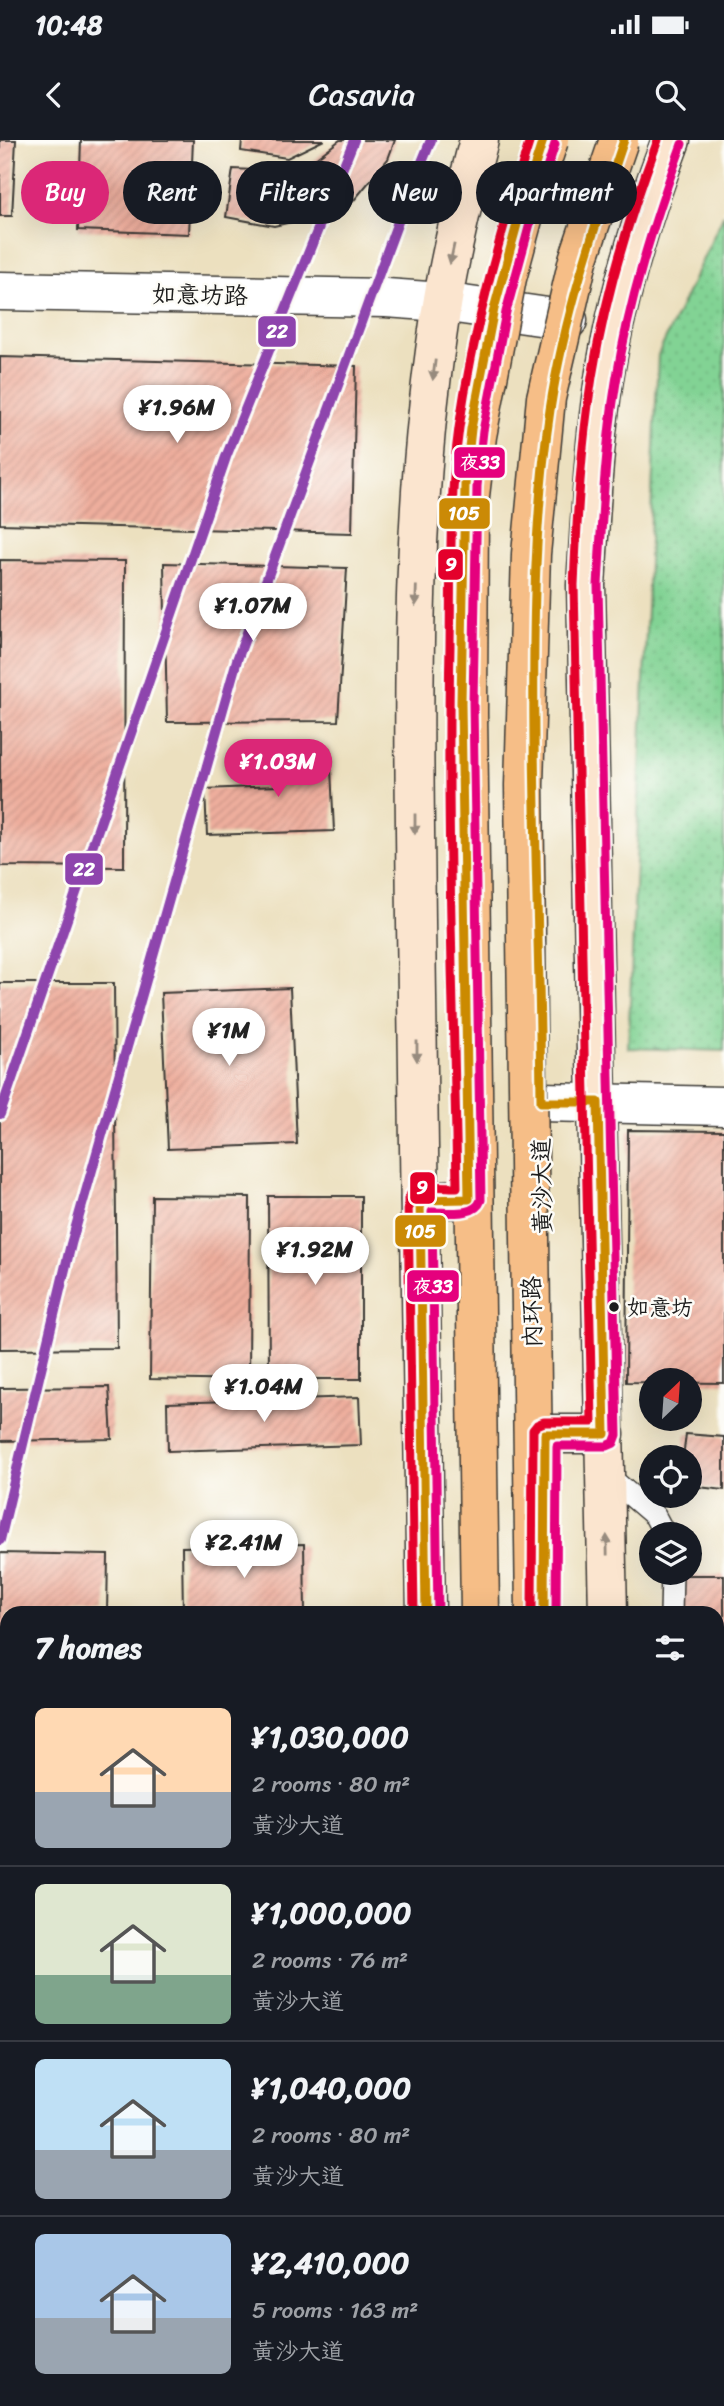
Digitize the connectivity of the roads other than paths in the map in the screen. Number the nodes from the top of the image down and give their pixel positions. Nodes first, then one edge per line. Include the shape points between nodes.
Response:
1 (479, 140) edge
2 (543, 140) edge
3 (549, 140) edge
4 (619, 140) edge
5 (624, 140) edge
6 (671, 140) edge
7 (0, 291) edge
8 (442, 302) junction
9 (494, 309) junction
10 (568, 320) junction
11 (541, 1102) junction
12 (598, 1102) junction
13 (724, 1106) edge
14 (469, 1199) junction
15 (419, 1200) junction
16 (545, 1434) junction
17 (605, 1434) junction
18 (607, 1475) junction
19 (657, 1522) edge
20 (672, 1585) edge
21 (426, 1606) edge
22 (478, 1606) edge
23 (478, 1606) edge
24 (535, 1606) edge
25 (544, 1606) edge
26 (608, 1606) edge
27 (671, 1606) edge

1 -> 8 main road
2 - 9 highway
3 - 22 highway, bridge via 507,278 469,504
4 - 24 highway, 内环路, bridge via 578,260 546,398 530,577 524,785
5 - 10 highway, 黄沙大道
6 - 12 main road via 626,275 609,351 593,484 586,584
7 - 8 street, 如意坊路
8 - 9 street, 如意坊路
8 -> 15 main road via 422,478 414,665
9 - 10 street, 如意坊路
9 - 14 highway via 471,429 461,600
10 - 11 highway, 黄沙大道 via 550,407 535,582
11 - 12 street
11 - 16 highway, 黄沙大道
12 - 13 street
12 - 17 main road
14 - 15 street
14 - 23 highway
15 - 21 main road
16 - 17 main road
16 - 25 highway, 黄沙大道
17 - 18 main road
18 - 19 lane
26 -> 18 main road
20 - 27 lane

